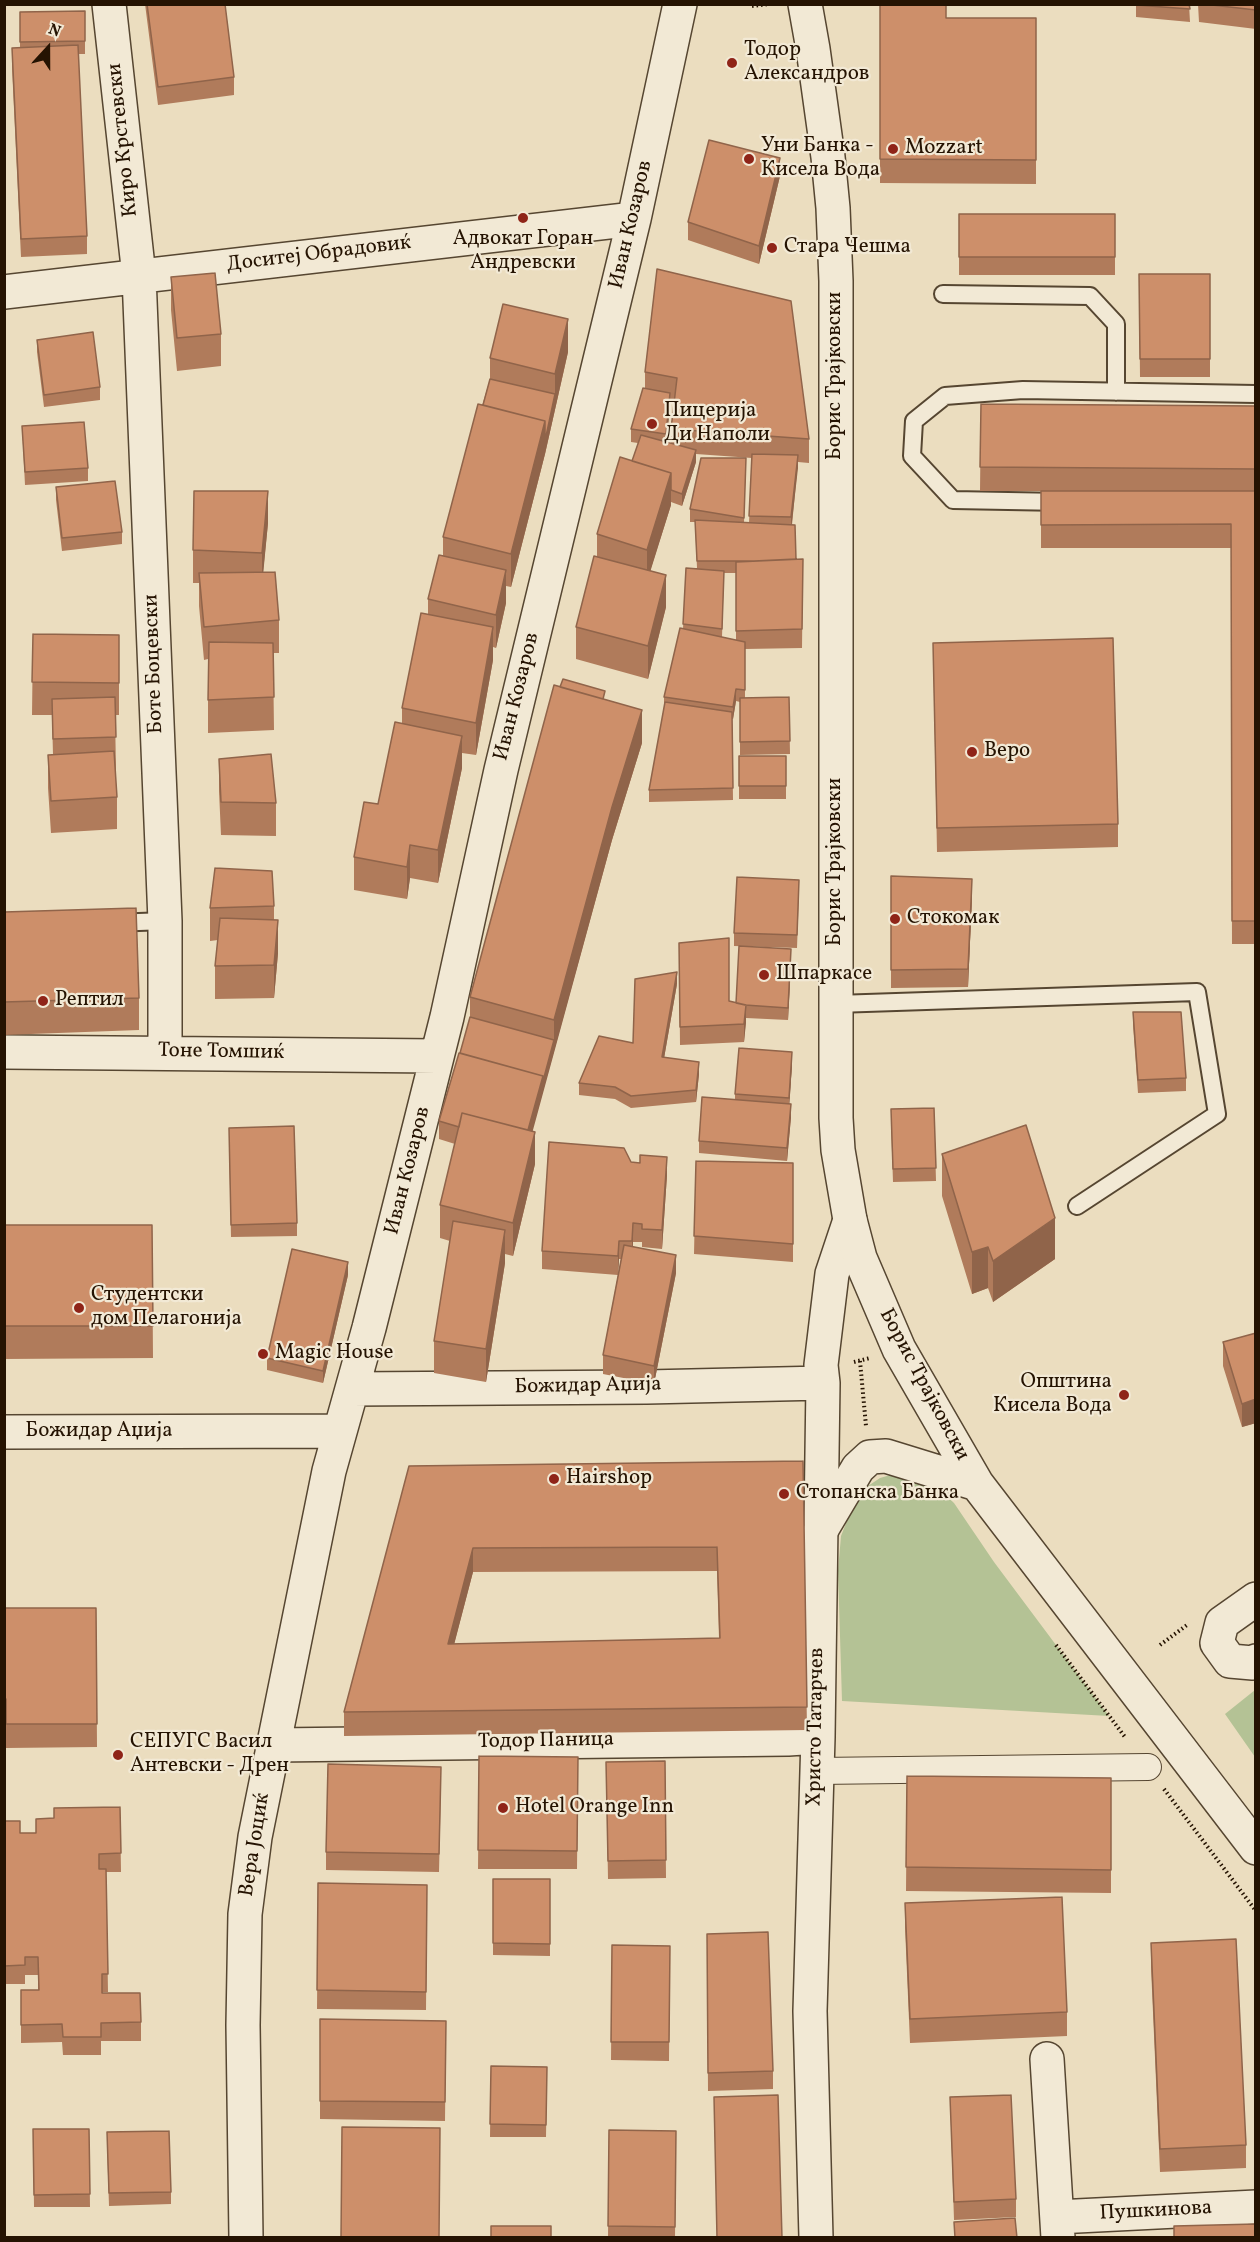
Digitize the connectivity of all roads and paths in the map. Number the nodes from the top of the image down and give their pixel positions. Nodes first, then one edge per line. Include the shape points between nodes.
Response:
1 (109, 4) edge
2 (680, 4) edge
3 (769, 4) edge
4 (805, 4) edge
5 (752, 6) dead end
6 (634, 219) junction
7 (139, 276) junction
8 (4, 292) edge
9 (943, 294) dead end
10 (1116, 392) junction
11 (1256, 394) edge
12 (1081, 503) edge
13 (165, 921) junction
14 (96, 924) edge
15 (836, 1004) junction
16 (4, 1052) edge
17 (165, 1052) junction
18 (437, 1056) junction
19 (1077, 1206) dead end
20 (850, 1220) junction
21 (860, 1361) dead end
22 (823, 1383) junction
23 (352, 1389) junction
24 (339, 1431) junction
25 (4, 1432) edge
26 (870, 1457) junction
27 (977, 1484) junction
28 (820, 1532) junction
29 (1256, 1599) edge
30 (1256, 1661) edge
31 (818, 1737) junction
32 (274, 1745) junction
33 (1148, 1767) dead end
34 (817, 1771) junction
35 (1256, 1848) edge
36 (1047, 2059) dead end
37 (1256, 2207) edge
38 (1057, 2228) edge
39 (246, 2238) edge
40 (816, 2238) edge

1 - 7 street, Киро Крстевски
2 - 6 street, Иван Козаров
3 - 5 path
4 - 15 street, Борис Трајковски via 828,157 836,281
6 - 7 street, Доситеј Обрадовиќ
6 - 18 street, Иван Козаров via 501,770
7 - 8 street, Доситеј Обрадовиќ
7 - 13 street, Боте Боцевски
9 - 10 lane via 1090,296 1116,324
10 - 11 lane
10 - 12 lane via 1023,390 945,396 914,421 912,456 953,500
13 - 14 lane
13 - 17 street, Боте Боцевски
15 - 19 lane via 1197,992 1218,1114
15 - 20 street, Борис Трајковски via 838,1150
16 - 17 street, Тоне Томшиќ
17 - 18 street, Тоне Томшиќ
18 - 23 street, Иван Козаров
20 - 22 street, Христо Татарчев via 832,1274 821,1365
20 - 27 street, Борис Трајковски via 860,1258 899,1349
21 - 26 path
22 - 23 street, Божидар Аџија
22 - 28 street, Христо Татарчев
23 - 24 street, Вера Јоциќ
24 - 25 street, Божидар Аџија
24 - 32 street, Вера Јоциќ
26 - 27 street via 886,1456
26 - 28 street via 858,1467
27 - 35 street, Борис Трајковски
28 - 31 street, Христо Татарчев
29 - 30 street via 1222,1623 1216,1643 1230,1661
31 - 32 street, Тодор Паница
31 - 34 street, Христо Татарчев
32 - 39 street, Вера Јоциќ via 255,1837 245,1914
33 - 34 street
34 - 40 street, Христо Татарчев via 810,2011
36 - 38 street, Пушкинова
37 - 38 street, Пушкинова

